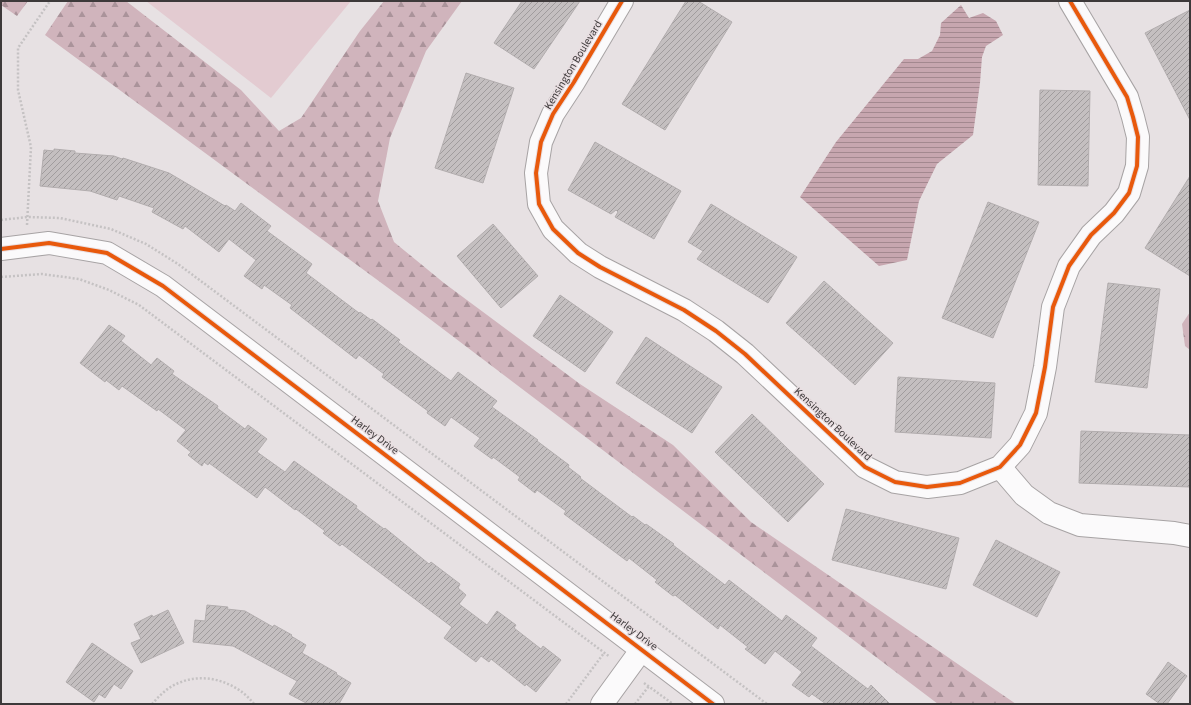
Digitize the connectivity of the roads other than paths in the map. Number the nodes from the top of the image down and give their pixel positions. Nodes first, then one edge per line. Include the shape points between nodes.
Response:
1 (622, 1) edge
2 (1070, 1) edge
3 (1, 249) edge
4 (1000, 467) junction
5 (1190, 536) edge
6 (642, 649) junction
7 (602, 704) edge
8 (713, 704) edge

1 - 4 street, Kensington Boulevard via 553,114 541,142 536,173 539,204 553,229 578,253 684,310 716,331 745,354 865,467 895,482 927,487 960,483
2 - 4 street, Kensington Boulevard via 1127,98 1138,137 1137,166 1129,193 1069,266 1053,308 1036,413 1020,445
3 - 6 street, Harley Drive via 49,243 107,253 163,286
4 - 5 street via 1024,495 1049,513 1080,525
6 - 7 street
6 - 8 street, Harley Drive

